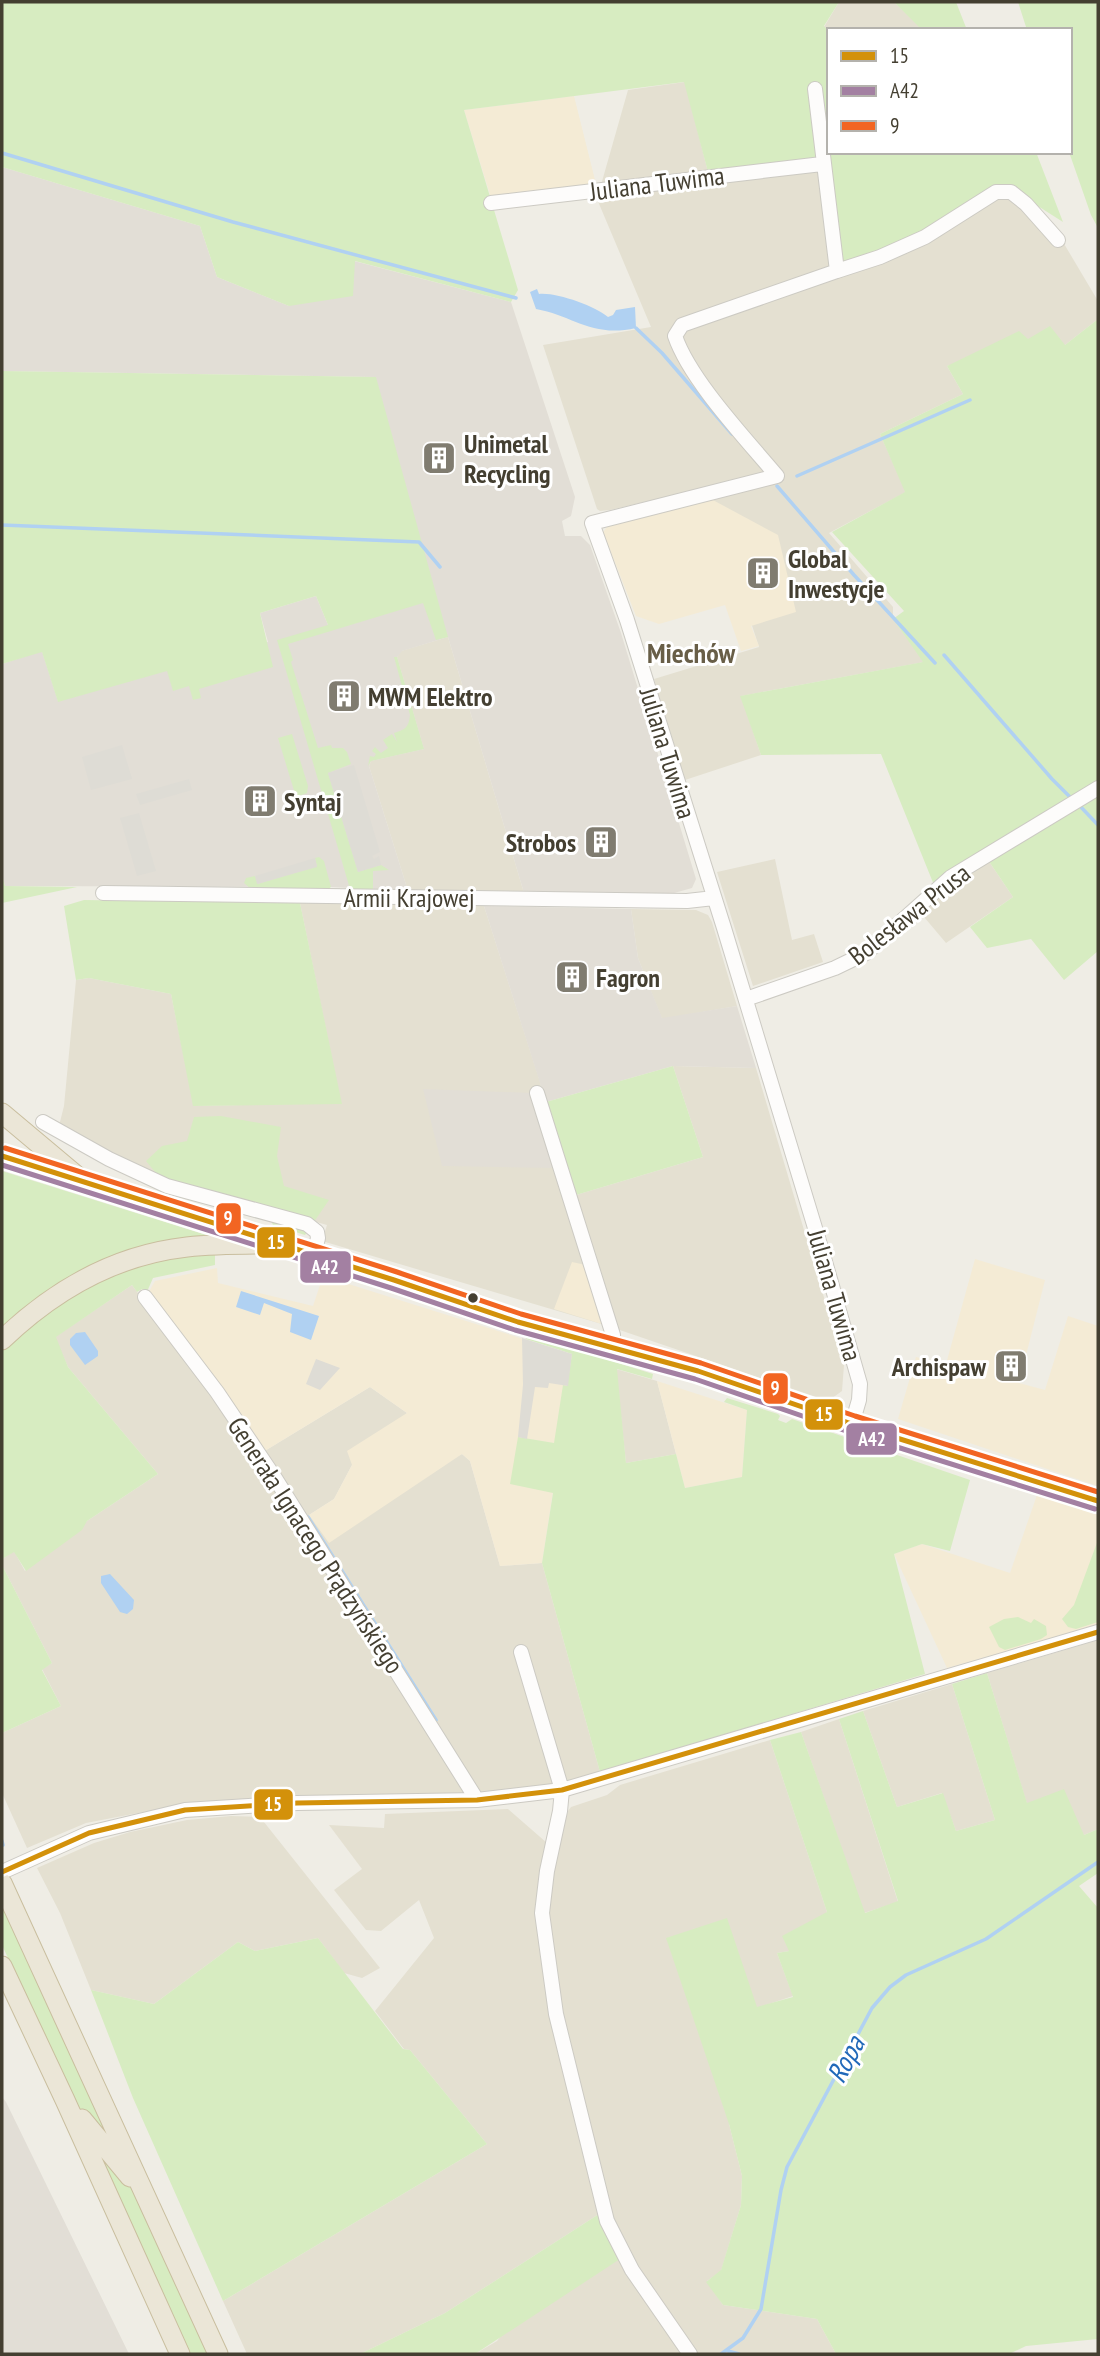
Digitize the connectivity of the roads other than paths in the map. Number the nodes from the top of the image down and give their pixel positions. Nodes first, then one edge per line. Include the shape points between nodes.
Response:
1 (815, 89) dead end
2 (822, 164) junction
3 (491, 203) dead end
4 (1058, 240) dead end
5 (837, 271) junction
6 (1093, 791) edge
7 (103, 893) dead end
8 (714, 898) junction
9 (746, 999) junction
10 (537, 1093) dead end
11 (2, 1113) edge
12 (43, 1122) dead end
13 (2, 1156) edge
14 (83, 1181) junction
15 (279, 1244) junction
16 (314, 1254) junction
17 (145, 1297) dead end
18 (2, 1340) edge
19 (611, 1348) junction
20 (852, 1424) junction
21 (1098, 1501) edge
22 (1098, 1632) edge
23 (521, 1652) dead end
24 (562, 1790) junction
25 (477, 1800) junction
26 (2, 1872) edge
27 (2, 1883) edge
28 (2, 1966) edge
29 (65, 2100) junction
30 (148, 2199) junction
31 (180, 2354) edge
32 (218, 2354) edge
33 (690, 2354) edge

1 - 2 street
2 - 3 street, Juliana Tuwima
2 - 5 street
4 - 5 street, Juliana Tuwima via 1027,204 1011,192 996,192 925,237
5 - 8 street, Juliana Tuwima via 682,325 675,336 680,351 716,403 776,476 592,523
6 - 9 street, Bolesława Prusa via 951,877 866,953
7 - 8 street, Armii Krajowej
8 - 9 street, Juliana Tuwima
9 - 20 street, Juliana Tuwima via 856,1369 860,1394
10 - 19 street via 613,1335
11 - 14 highway
12 - 16 street via 167,1186 307,1224 317,1232
13 - 14 main road
14 - 15 main road
15 - 16 main road
15 - 18 highway via 187,1247 98,1271 46,1301
16 - 19 main road
17 - 25 street, Generała Ignacego Prądzyńskiego via 275,1478
19 - 20 main road via 719,1378
20 - 21 main road
22 - 24 street
23 - 24 street
24 - 25 street
24 - 33 street via 543,1896 544,1940 556,2014 607,2221 632,2270
25 - 26 street via 185,1810 89,1833
27 - 30 highway
28 - 29 highway
29 - 30 highway
29 - 31 highway
30 - 32 highway

